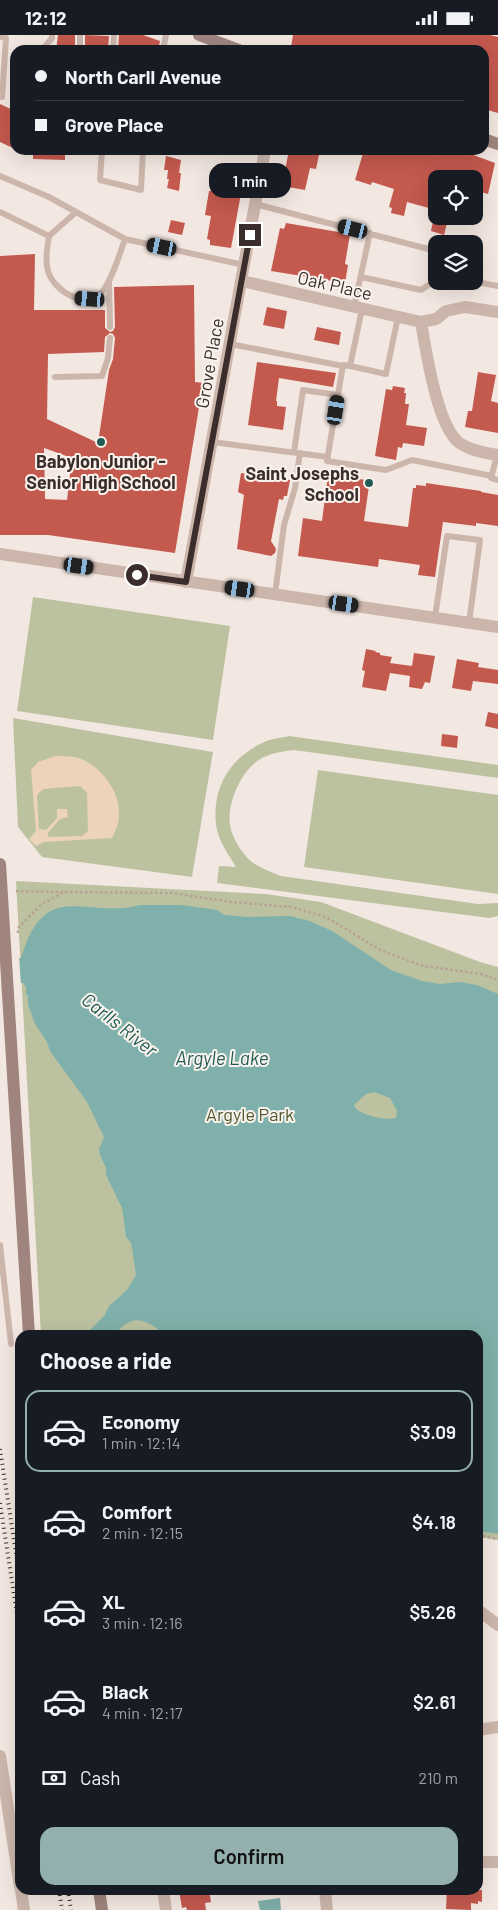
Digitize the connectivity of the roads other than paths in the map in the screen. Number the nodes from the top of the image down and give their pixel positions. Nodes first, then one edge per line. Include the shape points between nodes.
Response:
1 (199, 35) edge
2 (0, 37) edge
3 (226, 45) edge
4 (2, 97) dead end
5 (102, 155) edge
6 (143, 155) edge
7 (264, 155) edge
8 (0, 176) edge
9 (256, 204) junction
10 (0, 212) edge
11 (76, 213) junction
12 (370, 233) junction
13 (49, 236) junction
14 (125, 239) junction
15 (428, 249) edge
16 (244, 265) junction
17 (361, 277) junction
18 (109, 280) junction
19 (242, 281) junction
20 (483, 283) edge
21 (428, 285) edge
22 (498, 286) edge
23 (358, 308) junction
24 (498, 312) edge
25 (398, 317) junction
26 (421, 322) junction
27 (110, 327) dead end
28 (110, 338) dead end
29 (230, 344) junction
30 (346, 366) junction
31 (55, 377) dead end
32 (338, 395) junction
33 (212, 442) junction
34 (297, 452) junction
35 (497, 455) edge
36 (328, 457) junction
37 (495, 478) edge
38 (0, 554) edge
39 (186, 582) junction
40 (275, 594) junction
41 (435, 617) junction
42 (469, 623) junction
43 (498, 627) edge
44 (0, 864) edge
45 (2, 934) edge
46 (5, 995) edge
47 (0, 1245) edge
48 (29, 1330) edge
49 (11, 1344) dead end
50 (483, 1614) edge
51 (498, 1625) edge
52 (498, 1727) edge
53 (483, 1729) edge
54 (0, 1756) edge
55 (15, 1855) edge
56 (498, 1861) edge
57 (483, 1862) edge
58 (21, 1895) edge
59 (100, 1895) edge
60 (164, 1895) edge
61 (326, 1895) edge
62 (24, 1910) edge
63 (102, 1910) edge
64 (166, 1910) edge
65 (327, 1910) edge

1 - 3 main road
2 - 4 lane via 6,38
5 - 6 lane via 100,181 141,190
7 - 9 street, Grove Place
8 - 11 lane via 49,197
9 - 12 lane
9 - 16 street, Grove Place
10 - 13 lane
11 - 13 lane
11 - 14 lane
12 - 15 lane
12 - 17 lane
13 - 18 lane via 46,258 49,274 60,289 74,298 90,299 101,293
14 - 16 lane
14 - 18 lane
16 - 19 street, Grove Place
17 - 21 lane via 421,290
17 - 23 lane
18 - 27 lane
19 - 23 street, Oak Place
19 - 29 street, Grove Place
20 - 22 lane
23 - 25 street, Oak Place
23 - 30 lane
24 - 26 street via 456,308 436,319
25 - 26 street, Oak Place
25 - 30 lane via 386,374
26 - 35 street via 432,379 447,428 460,443
28 - 31 lane via 102,376
29 - 30 lane
29 - 33 street, Grove Place
30 - 32 lane
32 - 34 lane via 303,390
32 - 36 lane
33 - 34 lane
33 - 39 street, Grove Place
34 - 36 lane
34 - 40 lane via 295,488 284,525
35 - 37 lane
36 - 37 lane via 327,461 386,470 412,460
38 - 39 street
39 - 40 street
40 - 41 street
41 - 42 street
41 - 42 lane via 447,536 480,540
42 - 43 street
44 - 45 main road
45 - 46 main road via 6,957
46 - 48 main road
47 - 49 lane
50 - 51 street
52 - 53 street
54 - 55 street
56 - 57 street
58 - 62 street
59 - 63 main road
60 - 64 street
61 - 65 street

